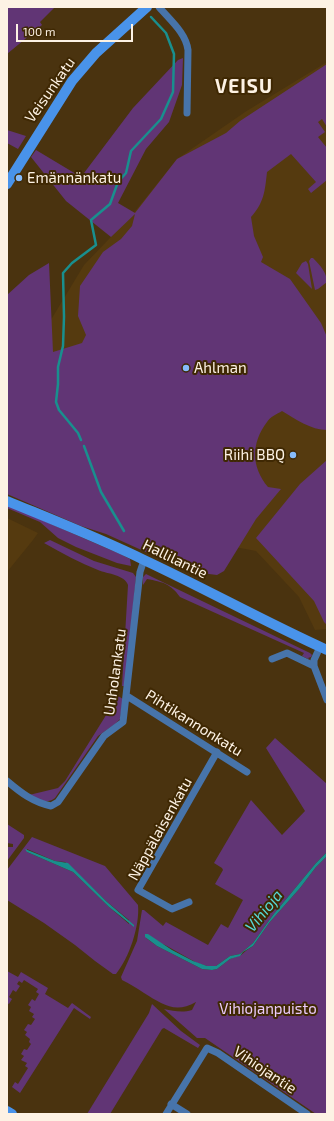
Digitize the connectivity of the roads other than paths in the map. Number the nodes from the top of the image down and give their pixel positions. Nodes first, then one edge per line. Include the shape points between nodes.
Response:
1 (147, 7) edge
2 (159, 7) edge
3 (188, 114) dead end
4 (7, 184) edge
5 (7, 501) edge
6 (144, 560) junction
7 (323, 648) edge
8 (272, 659) dead end
9 (314, 666) junction
10 (127, 696) junction
11 (327, 700) edge
12 (217, 752) junction
13 (247, 772) dead end
14 (7, 781) edge
15 (189, 902) dead end
16 (171, 1104) junction
17 (7, 1111) edge
18 (12, 1114) edge
19 (166, 1114) edge
20 (187, 1114) edge
21 (307, 1114) edge

1 - 4 main road, Veisunkatu via 96,54 72,81
2 - 3 street via 187,41
5 - 6 main road, Hallilantie
6 - 7 main road, Hallilantie
6 - 10 street, Unholankatu via 140,572
7 - 9 street via 314,660
8 - 9 street via 287,653
9 - 11 street
10 - 12 street, Pihtikannonkatu
10 - 14 street, Unholankatu via 123,722 104,736 58,802 51,806 39,804
12 - 13 street, Pihtikannonkatu
12 - 15 street, Näppälaisenkatu via 138,890 172,909
16 - 19 street
16 - 20 street
16 - 21 street, Vihiojantie via 207,1048
17 - 18 main road

